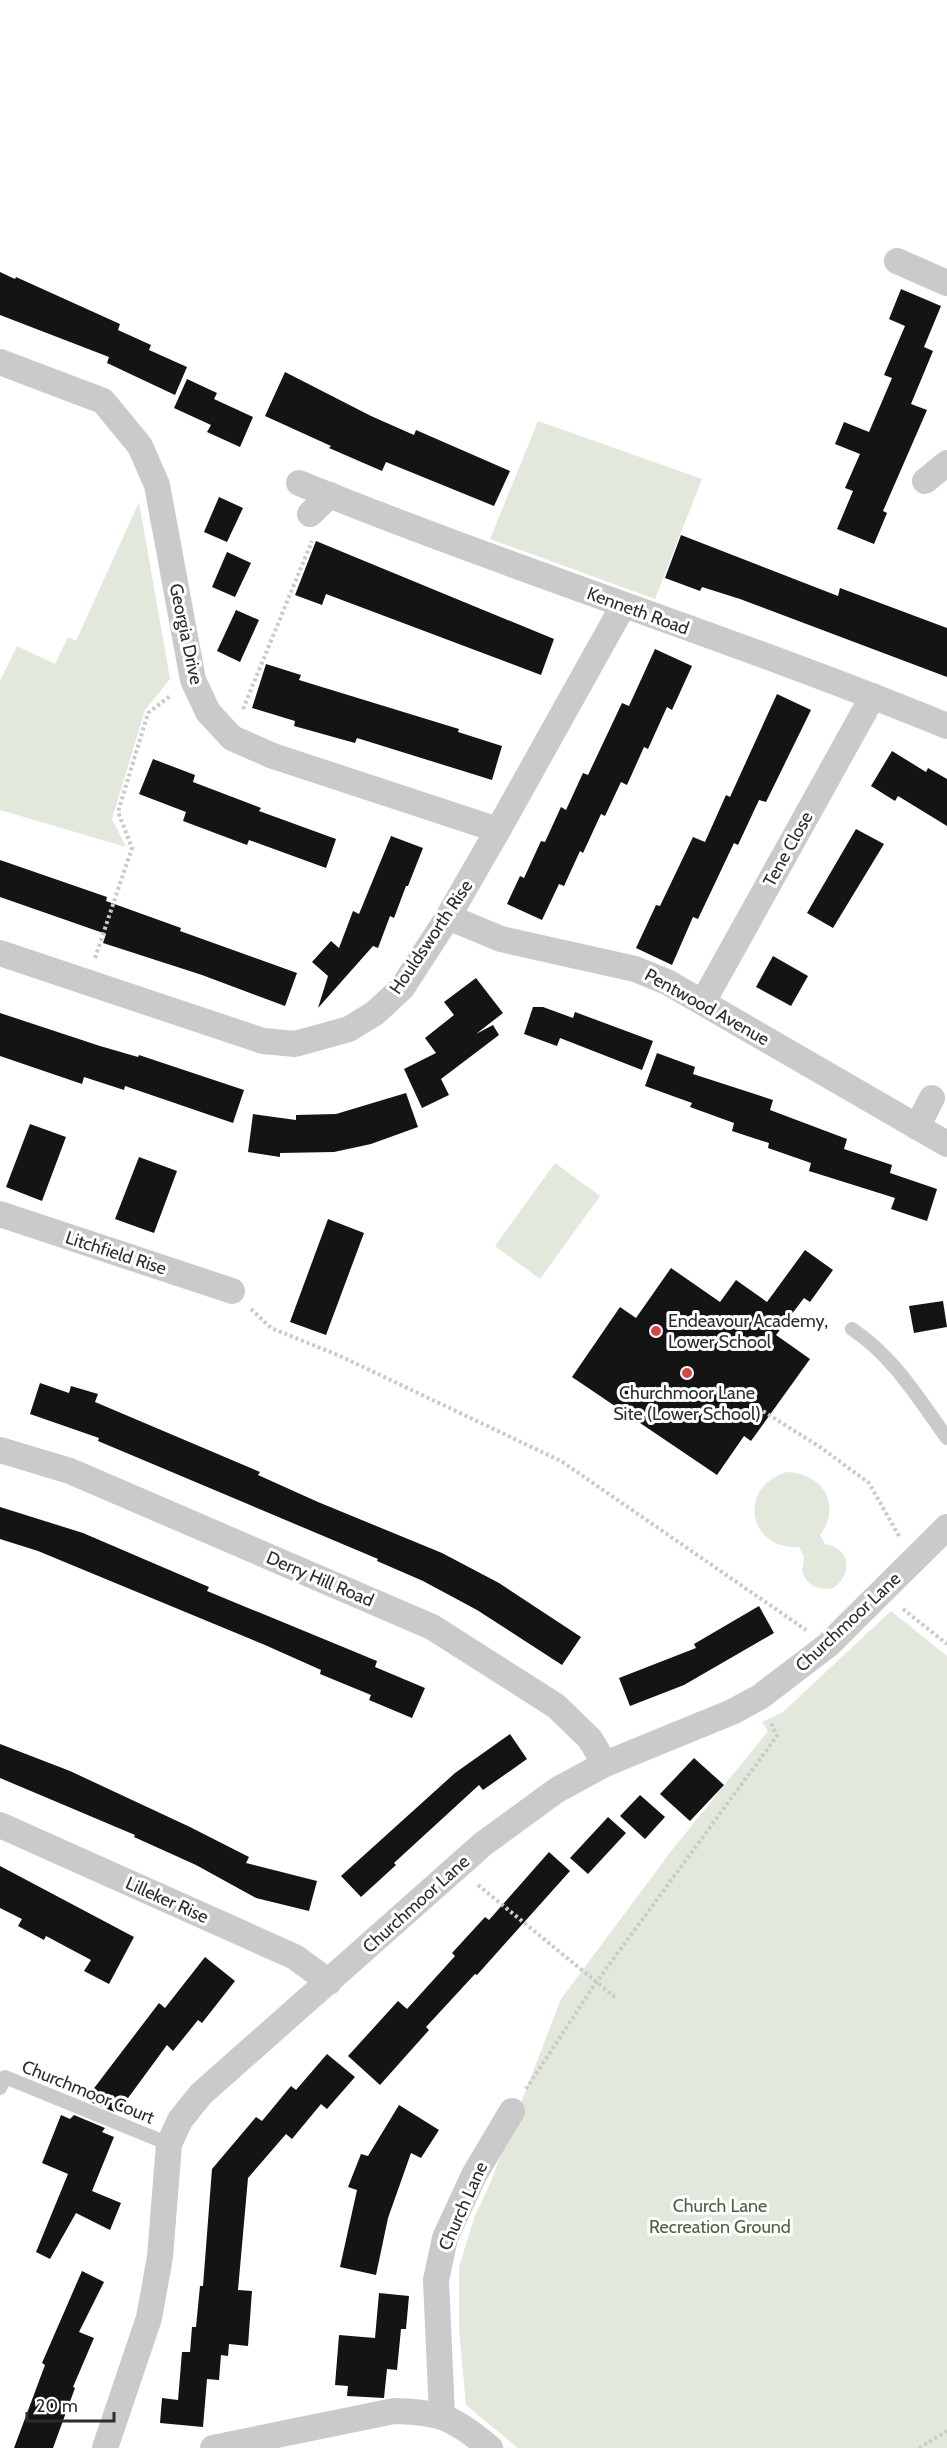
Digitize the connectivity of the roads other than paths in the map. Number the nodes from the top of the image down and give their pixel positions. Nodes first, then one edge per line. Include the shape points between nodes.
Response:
1 (897, 261) dead end
2 (947, 283) edge
3 (0, 362) edge
4 (947, 463) edge
5 (925, 481) dead end
6 (299, 483) dead end
7 (330, 495) junction
8 (310, 514) road end
9 (623, 606) junction
10 (873, 696) junction
11 (947, 726) edge
12 (498, 830) junction
13 (448, 917) junction
14 (0, 953) edge
15 (703, 1002) junction
16 (933, 1098) dead end
17 (917, 1127) junction
18 (947, 1144) edge
19 (0, 1214) edge
20 (232, 1291) road end
21 (852, 1329) dead end
22 (947, 1438) edge
23 (0, 1450) edge
24 (947, 1527) edge
25 (605, 1764) junction
26 (0, 1825) edge
27 (329, 1982) junction
28 (0, 2088) edge
29 (512, 2111) road end
30 (169, 2144) junction
31 (442, 2416) junction
32 (105, 2448) edge
33 (213, 2448) edge
34 (490, 2448) edge

1 - 2 street
3 - 12 street, Georgia Drive via 103,401 140,446 157,485 193,680 208,712 232,738 273,756
4 - 5 street
6 - 7 street, Kenneth Road
7 - 8 street
7 - 9 street, Kenneth Road
9 - 10 street, Kenneth Road
9 - 12 street, Houldsworth Rise
10 - 11 street, Kenneth Road
10 - 15 street, Tene Close
12 - 13 street, Houldsworth Rise
13 - 14 street, Houldsworth Rise via 402,988 375,1013 349,1029 296,1044 264,1041
13 - 15 street, Pentwood Avenue via 501,939 635,969
15 - 17 street, Pentwood Avenue
16 - 17 street
17 - 18 street, Pentwood Avenue
19 - 20 street, Litchfield Rise
21 - 22 lane via 876,1345
23 - 25 street, Derry Hill Road via 70,1471 432,1627 556,1706 590,1739
24 - 25 street, Churchmoor Lane via 828,1645 760,1697
25 - 27 street, Churchmoor Lane via 557,1790 457,1866
26 - 27 street, Lilleker Rise via 295,1957
27 - 30 street, Churchmoor Lane via 201,2094 180,2120
28 - 30 lane, Churchmoor Court via 5,2077
29 - 31 street, Church Lane via 474,2175 445,2238 436,2280
30 - 32 street, Churchmoor Lane via 160,2257 149,2318
31 - 33 street via 394,2411
31 - 34 street via 462,2424

